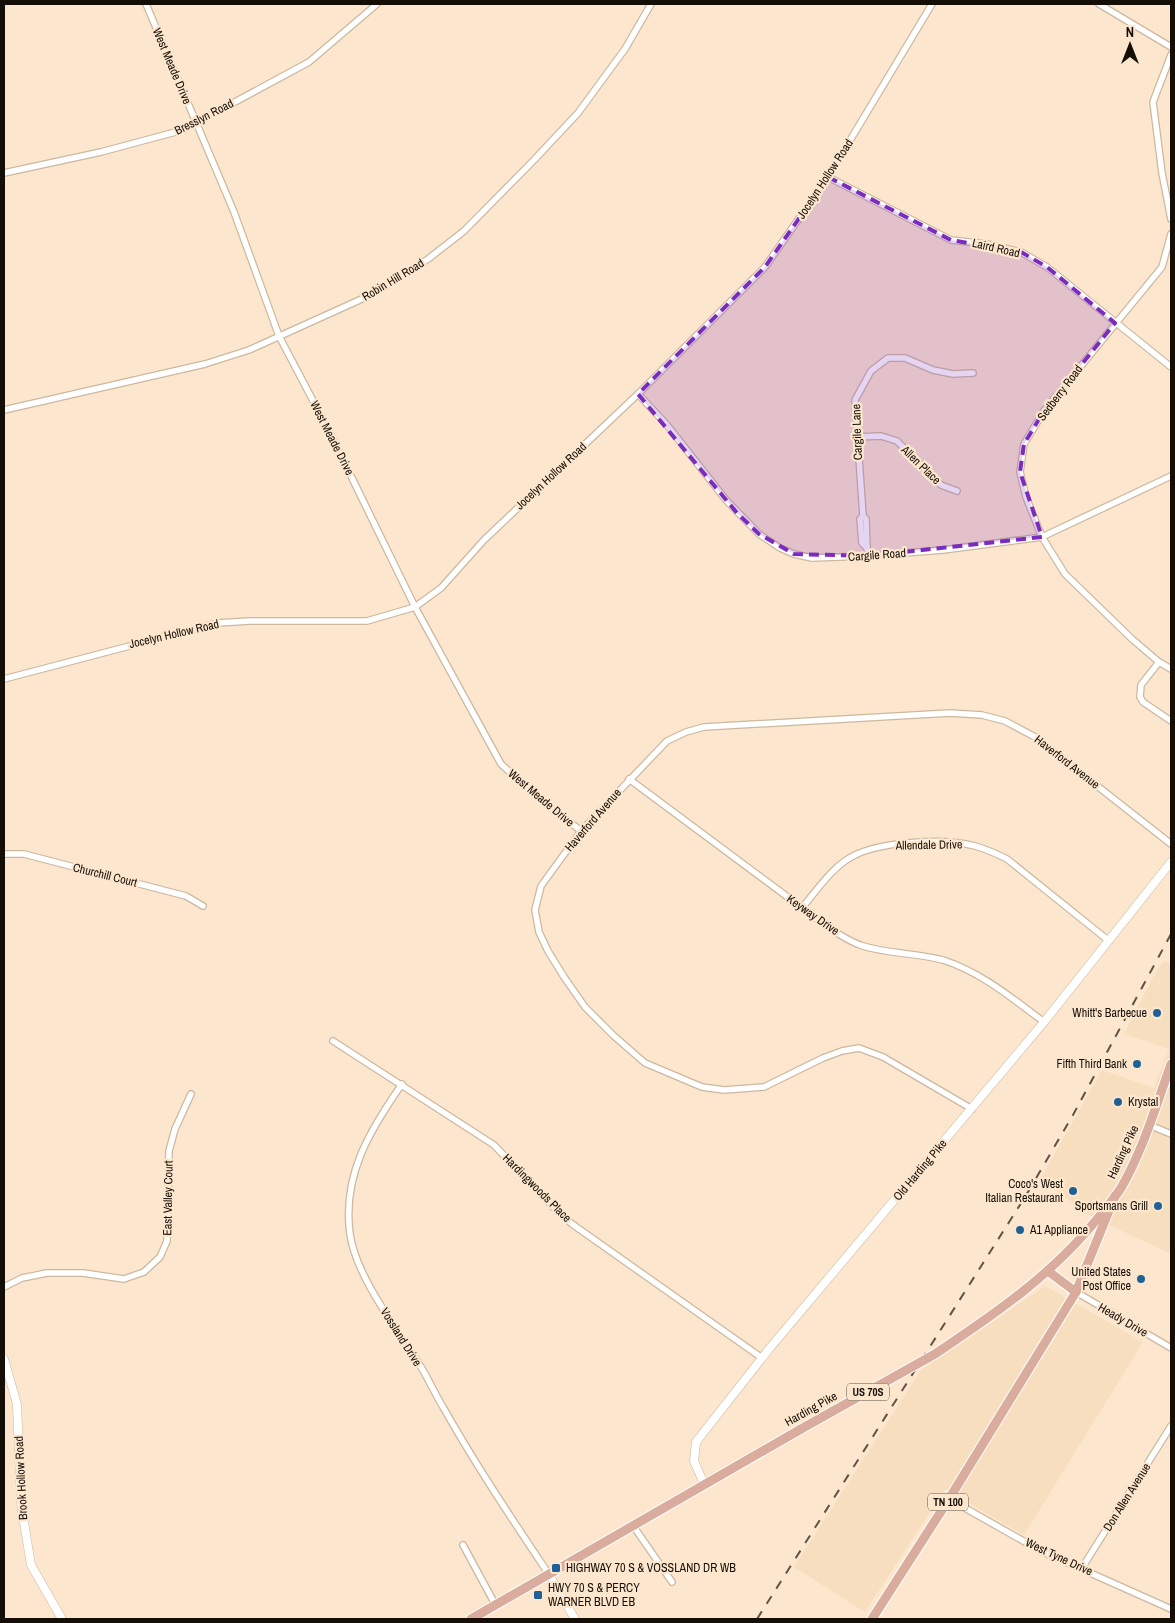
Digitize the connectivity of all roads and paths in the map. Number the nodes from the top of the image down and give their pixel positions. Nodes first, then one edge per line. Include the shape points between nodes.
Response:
1 (146, 4) edge
2 (377, 4) edge
3 (651, 4) edge
4 (932, 4) edge
5 (1100, 4) edge
6 (1171, 47) edge
7 (1171, 56) edge
8 (196, 122) junction
9 (4, 173) edge
10 (828, 177) junction
11 (1171, 219) edge
12 (1171, 234) edge
13 (1115, 323) junction
14 (279, 336) junction
15 (1171, 367) edge
16 (973, 373) dead end
17 (638, 394) junction
18 (4, 410) edge
19 (856, 436) junction
20 (1171, 476) edge
21 (957, 491) dead end
22 (1042, 536) junction
23 (867, 556) junction
24 (415, 607) junction
25 (1160, 662) junction
26 (1171, 669) edge
27 (4, 679) edge
28 (1171, 721) edge
29 (629, 779) junction
30 (581, 831) junction
31 (1171, 844) edge
32 (4, 854) edge
33 (1171, 862) edge
34 (203, 906) dead end
35 (802, 908) junction
36 (1109, 941) junction
37 (1044, 1022) junction
38 (334, 1041) dead end
39 (1171, 1064) edge
40 (402, 1084) junction
41 (191, 1094) dead end
42 (972, 1109) junction
43 (1149, 1125) junction
44 (1171, 1134) edge
45 (1115, 1196) junction
46 (1049, 1272) junction
47 (4, 1287) edge
48 (1076, 1292) junction
49 (1171, 1348) edge
50 (762, 1358) junction
51 (4, 1359) edge
52 (1171, 1426) edge
53 (704, 1484) junction
54 (950, 1499) junction
55 (634, 1527) junction
56 (463, 1545) dead end
57 (1082, 1568) junction
58 (548, 1573) junction
59 (672, 1582) dead end
60 (495, 1604) junction
61 (1171, 1608) edge
62 (62, 1619) edge
63 (471, 1619) edge
64 (574, 1619) edge
65 (872, 1619) edge

1 - 8 street, West Meade Drive
2 - 8 street, Bresslyn Road via 309,62
3 - 14 street, Robin Hill Road via 624,49 578,113 464,231 375,293
4 - 10 street, Jocelyn Hollow Road
5 - 6 street
7 - 11 street via 1153,102
8 - 9 street, Bresslyn Road via 183,130 121,148
8 - 14 street, West Meade Drive via 234,212
10 - 13 street, Laird Road via 951,240 1021,252 1047,267
10 - 17 street, Jocelyn Hollow Road via 765,267
12 - 13 street, Sedberry Road via 1162,267
13 - 15 street, Laird Road
13 - 22 street, Sedberry Road via 1044,411 1024,444 1020,472
14 - 18 street, Robin Hill Road via 205,364
14 - 24 street, West Meade Drive
16 - 19 street, Cargile Lane via 953,374 904,358 888,358 871,371 855,400
17 - 23 street, Cargile Road via 726,500 759,534 794,554 830,558
17 - 24 street, Jocelyn Hollow Road via 484,540 441,588
19 - 21 street, Allen Place via 882,436 897,441 941,485
19 - 23 street, Cargile Lane
20 - 22 street, Cargile Road
22 - 23 street, Cargile Road via 951,549
22 - 25 street, Sedberry Road via 1065,574
24 - 27 street, Jocelyn Hollow Road via 367,621 217,623
24 - 30 street, West Meade Drive via 501,764
25 - 26 street, Sedberry Road
25 - 28 street via 1141,685 1140,697
29 - 30 street, Haverford Avenue
29 - 31 street, Haverford Avenue via 667,741 704,727 940,714 982,715 1004,721 1035,737
29 - 35 street, Keyway Drive
30 - 42 street, Haverford Avenue via 541,886 535,910 538,932 586,1007 645,1063 702,1087 743,1090 764,1087 822,1058 859,1048 883,1057
32 - 34 street, Churchill Court via 24,854 186,896
33 - 36 street, Old Harding Pike
35 - 36 street, Allendale Drive via 841,864 865,851 898,845 955,843 989,850 1007,858
35 - 37 street, Keyway Drive via 832,930 863,946 920,955 965,970 988,981
36 - 37 street, Old Harding Pike
37 - 42 street, Old Harding Pike
38 - 40 street, Hardingwoods Place
39 - 43 main road, Harding Pike / US 70S
40 - 50 street, Hardingwoods Place via 494,1145 572,1224
40 - 58 street, Vossland Drive via 380,1115 354,1166 350,1234 356,1256 443,1408
41 - 47 street, East Valley Court via 175,1129 170,1151 167,1241 160,1258 144,1272 124,1279 83,1273 47,1273 22,1278
42 - 50 street, Old Harding Pike
43 - 44 street
43 - 45 main road, Harding Pike / US 70S
45 - 46 main road, Harding Pike / US 70S
45 - 48 main road, TN 100
46 - 48 main road
46 - 53 main road, Harding Pike / US 70S, bridge via 1013,1302 935,1354
48 - 49 street, Heady Drive
48 - 54 main road, TN 100
50 - 53 street, Old Harding Pike via 696,1442 694,1461
51 - 62 street, Brook Hollow Road via 17,1404 20,1504 31,1566
52 - 57 street, Don Allen Avenue
53 - 55 main road, Harding Pike / US 70S
54 - 57 street, West Tyne Drive via 1041,1551
54 - 65 main road, TN 100
55 - 58 main road, Harding Pike / US 70S
55 - 59 street
56 - 60 street
57 - 61 street, West Tyne Drive
58 - 60 main road, Harding Pike / US 70S
58 - 64 street
60 - 63 main road, Harding Pike / US 70S

